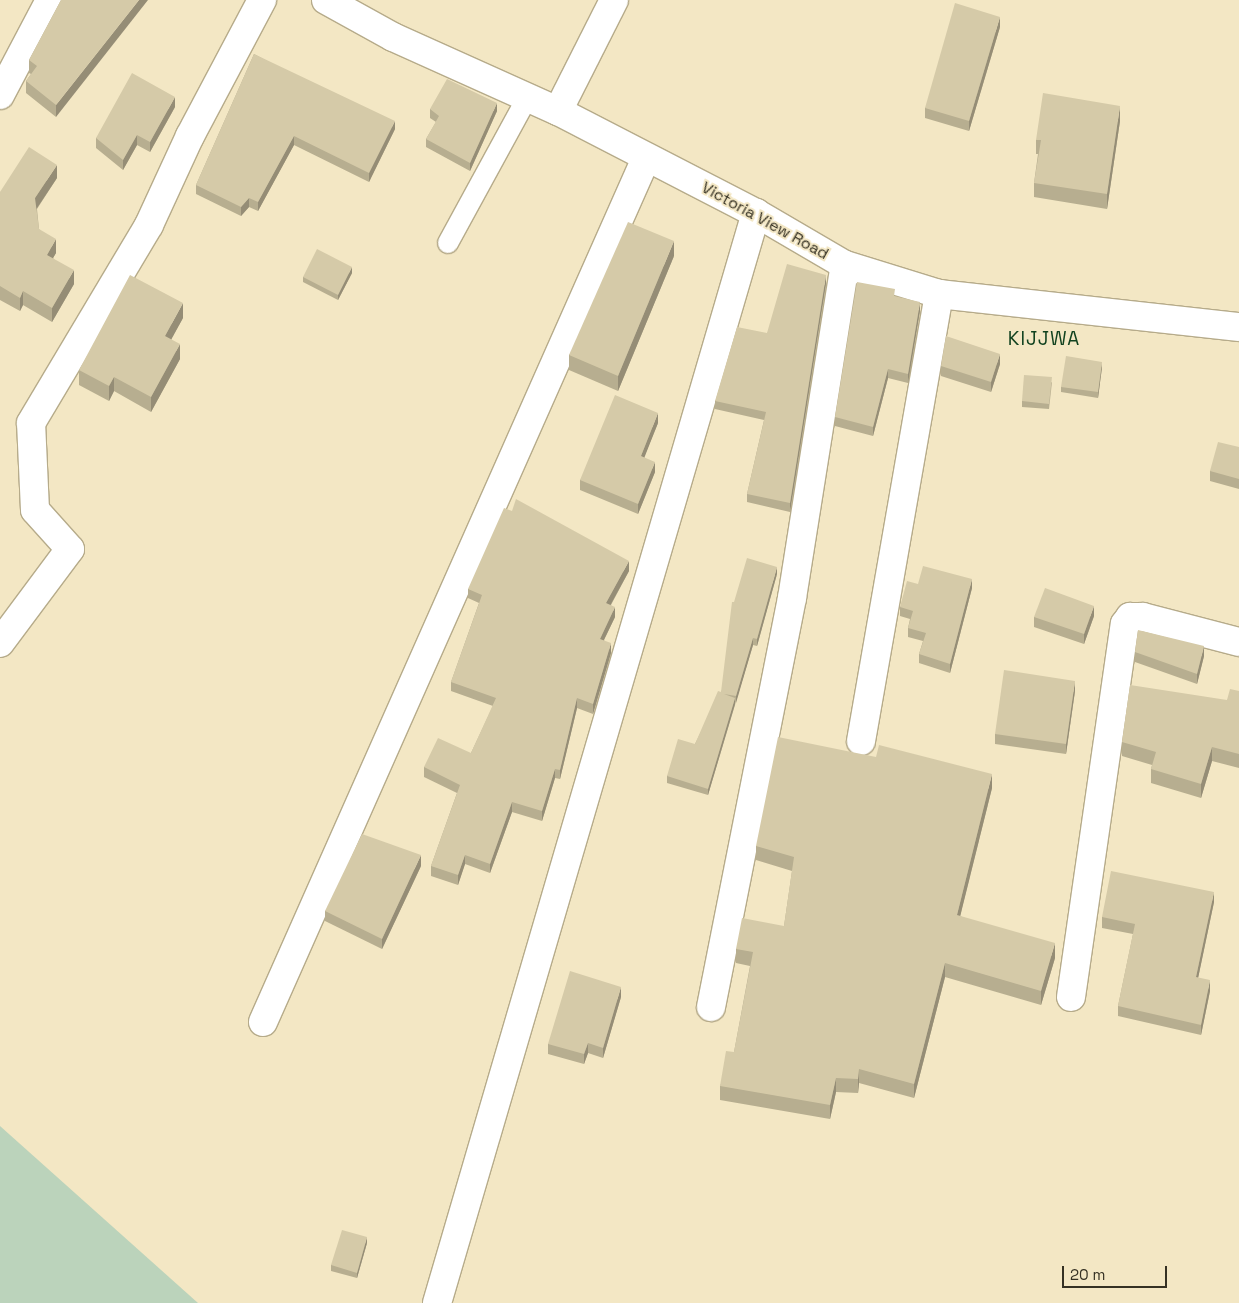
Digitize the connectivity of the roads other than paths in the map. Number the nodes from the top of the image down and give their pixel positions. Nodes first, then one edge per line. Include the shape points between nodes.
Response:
1 (50, 0) edge
2 (262, 0) edge
3 (326, 0) edge
4 (614, 0) edge
5 (0, 95) edge
6 (527, 98) junction
7 (558, 111) junction
8 (646, 158) junction
9 (756, 213) junction
10 (448, 243) dead end
11 (845, 265) junction
12 (939, 294) junction
13 (1239, 327) edge
14 (1239, 642) edge
15 (0, 643) edge
16 (861, 741) dead end
17 (1071, 998) dead end
18 (711, 1007) dead end
19 (263, 1022) dead end
20 (437, 1303) edge

1 - 5 street
2 - 15 street via 190,136 149,225 31,423 36,510 70,549
3 - 6 street, Victoria View Road via 393,37
4 - 7 street
6 - 7 street, Victoria View Road
6 - 10 lane
7 - 8 street, Victoria View Road
8 - 9 street, Victoria View Road
8 - 19 street
9 - 11 street, Victoria View Road
9 - 20 street
11 - 12 street, Victoria View Road
11 - 18 street via 792,598
12 - 13 street, Victoria View Road
12 - 16 street
14 - 17 street via 1143,617 1130,617 1125,624

